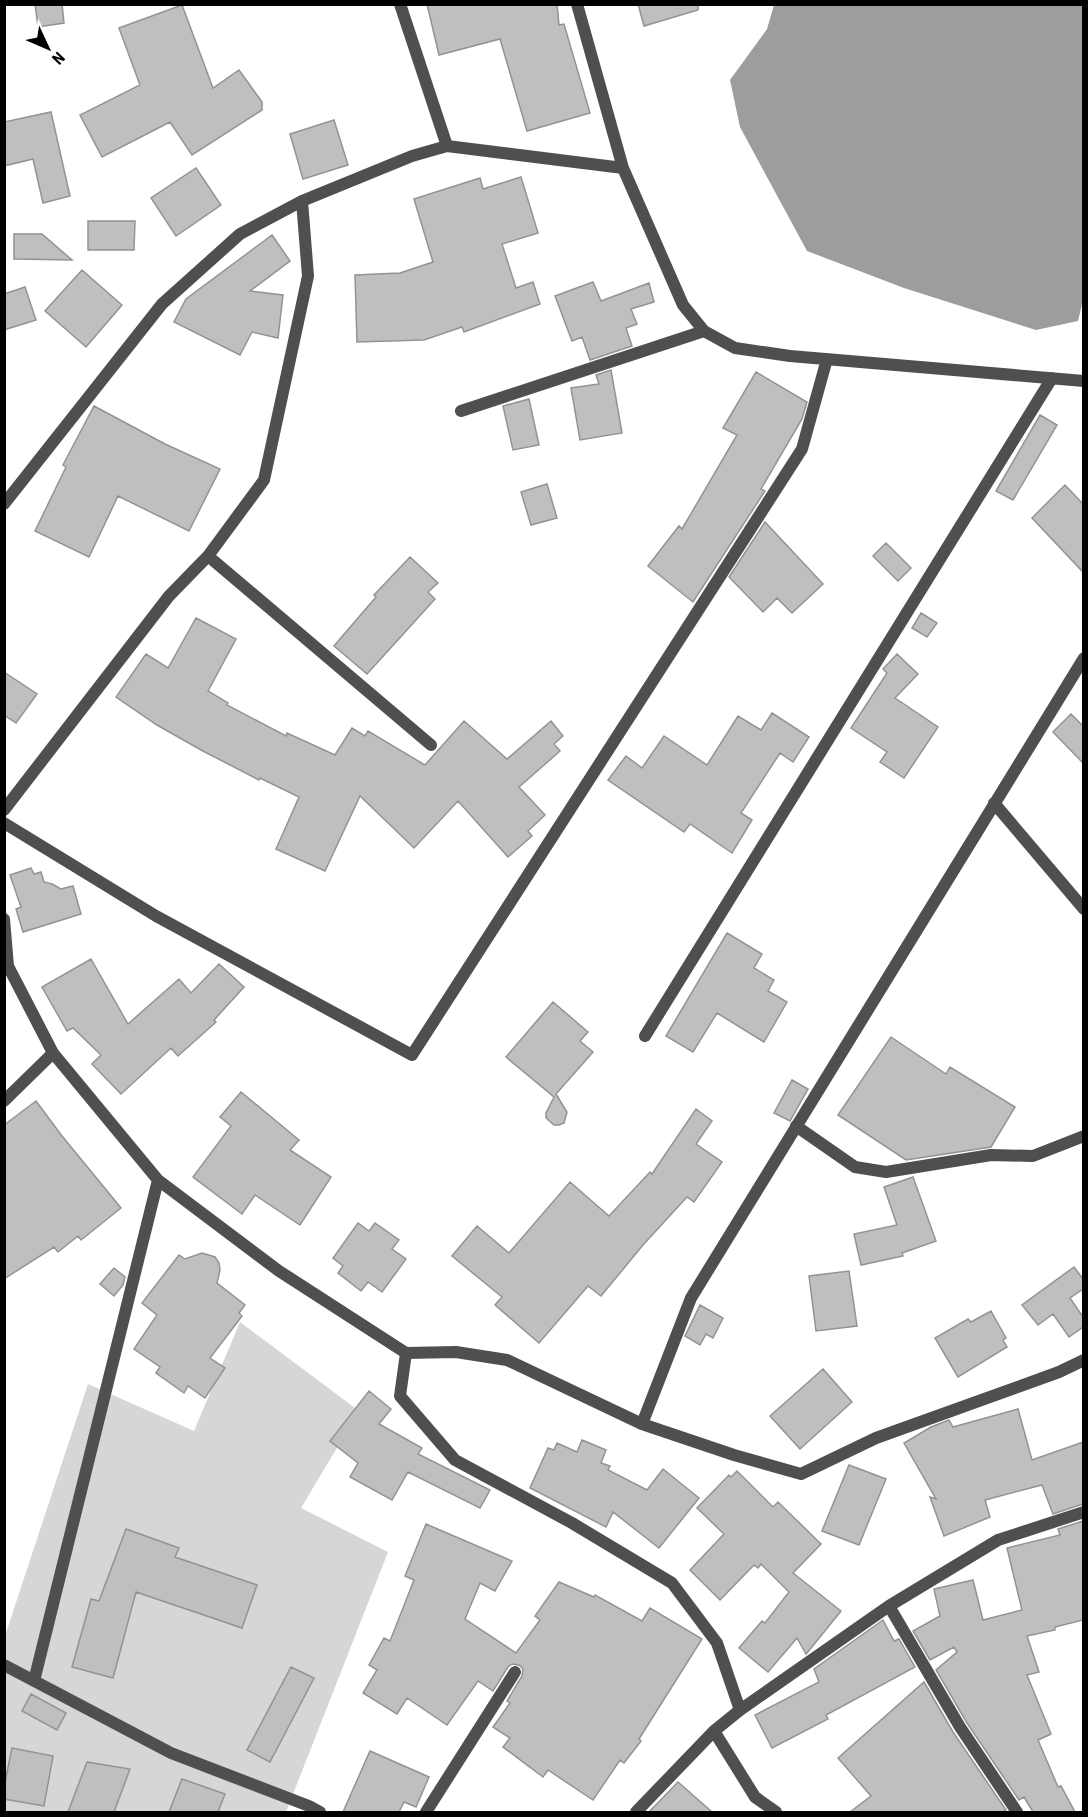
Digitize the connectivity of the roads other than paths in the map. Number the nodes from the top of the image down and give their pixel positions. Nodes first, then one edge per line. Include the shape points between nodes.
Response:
1 (400, 4) edge
2 (577, 4) edge
3 (447, 146) junction
4 (623, 168) junction
5 (302, 201) junction
6 (704, 332) junction
7 (827, 359) junction
8 (1052, 378) junction
9 (1083, 381) edge
10 (461, 411) dead end
11 (4, 504) edge
12 (208, 556) junction
13 (1083, 658) edge
14 (431, 745) dead end
15 (994, 803) junction
16 (4, 810) edge
17 (4, 823) edge
18 (1083, 909) edge
19 (4, 919) edge
20 (645, 1036) dead end
21 (52, 1053) junction
22 (4, 1101) edge
23 (796, 1126) junction
24 (1083, 1136) edge
25 (158, 1180) junction
26 (406, 1353) junction
27 (1083, 1360) edge
28 (642, 1424) junction
29 (1083, 1512) edge
30 (889, 1606) junction
31 (4, 1665) edge
32 (515, 1672) dead end
33 (34, 1681) junction
34 (740, 1710) junction
35 (714, 1731) junction
36 (320, 1812) edge
37 (426, 1812) edge
38 (636, 1812) edge
39 (776, 1812) edge
40 (1017, 1812) edge

1 - 3 street
2 - 4 street
3 - 4 street
3 - 5 street via 412,156
4 - 6 street via 683,305
5 - 11 street via 240,234 162,304
5 - 12 street via 308,276 264,480
6 - 7 street via 735,348
6 - 10 street
7 - 8 street
7 - 17 street via 802,449 412,1055 156,916
8 - 9 street
8 - 20 street
12 - 14 street
12 - 16 street via 169,596
13 - 15 street
15 - 18 street
15 - 23 street
19 - 21 street via 8,966
21 - 22 street
21 - 25 street
23 - 24 street via 855,1167 886,1172 992,1155 1033,1156
23 - 28 street via 691,1298
25 - 26 street via 279,1271
25 - 33 street
26 - 28 street via 456,1352 507,1360
26 - 34 street via 400,1396 455,1460 672,1583 717,1643
27 - 28 street via 876,1437 801,1474
29 - 30 street via 998,1540
30 - 34 street
30 - 40 street via 960,1727
31 - 33 street
32 - 37 street
33 - 36 street via 171,1753
34 - 35 street
35 - 38 street
35 - 39 street via 754,1797

